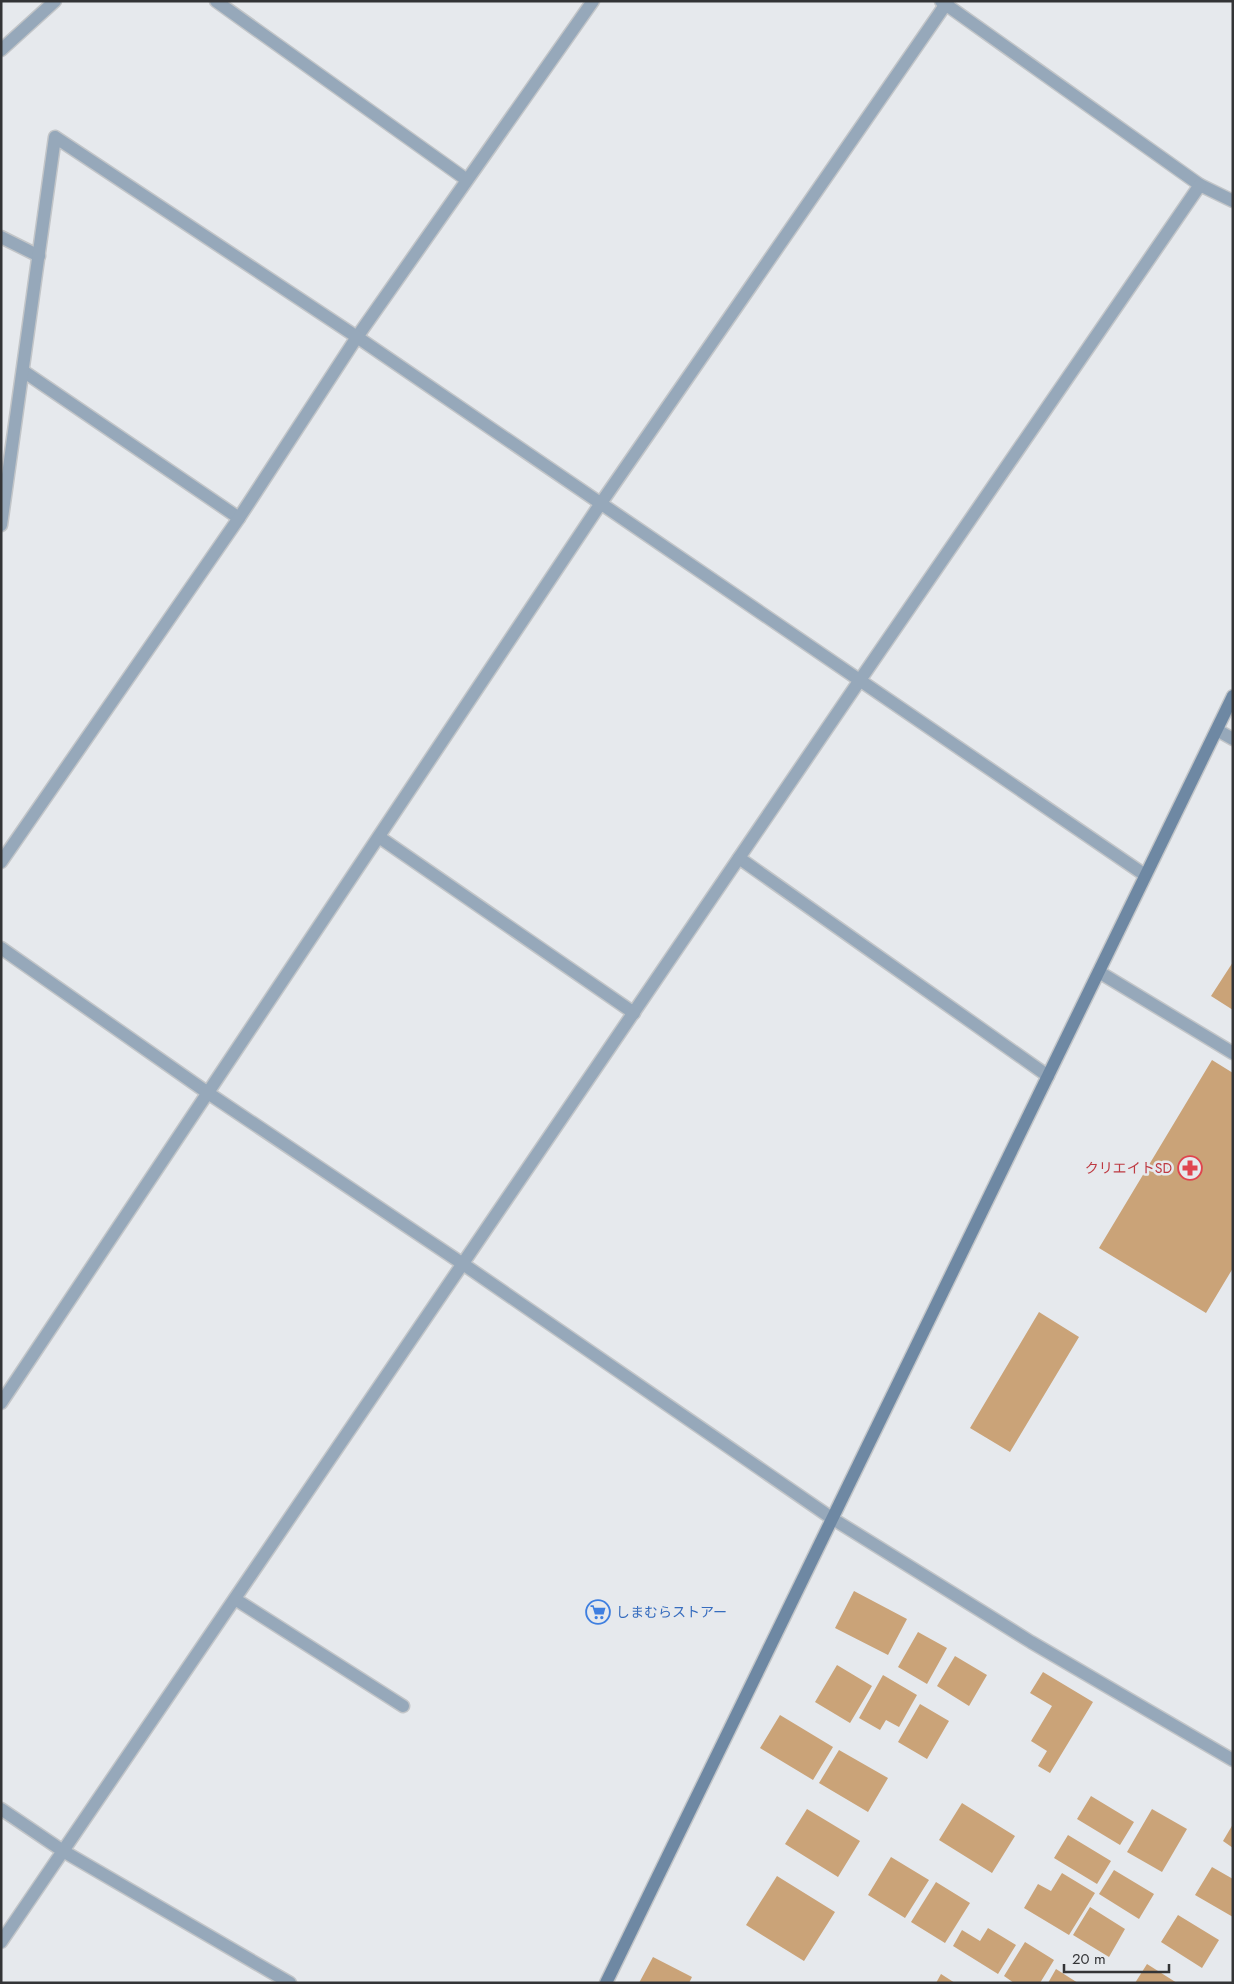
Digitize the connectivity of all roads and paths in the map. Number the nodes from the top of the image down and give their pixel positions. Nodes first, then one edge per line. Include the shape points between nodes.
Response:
1 (55, 1) edge
2 (216, 1) edge
3 (593, 1) edge
4 (945, 2) edge
5 (1, 50) edge
6 (467, 180) junction
7 (1200, 185) junction
8 (1233, 201) edge
9 (1, 237) edge
10 (38, 256) junction
11 (357, 336) junction
12 (24, 371) junction
13 (602, 504) junction
14 (239, 518) junction
15 (1, 525) edge
16 (860, 680) junction
17 (1233, 696) edge
18 (1217, 730) junction
19 (1233, 739) edge
20 (379, 837) junction
21 (739, 858) junction
22 (1, 862) edge
23 (1145, 875) junction
24 (1, 948) edge
25 (1099, 972) junction
26 (634, 1013) junction
27 (1233, 1053) edge
28 (1048, 1076) junction
29 (208, 1093) junction
30 (463, 1264) junction
31 (1, 1403) edge
32 (833, 1519) junction
33 (235, 1599) junction
34 (403, 1706) dead end
35 (1233, 1760) edge
36 (1, 1809) edge
37 (63, 1851) junction
38 (1, 1942) edge
39 (290, 1983) edge
40 (606, 1983) edge

1 - 5 street
2 - 6 street
3 - 6 street
4 - 7 street
4 - 13 street
6 - 11 street
7 - 8 street
7 - 16 street
9 - 10 street
10 - 11 street via 55,137
10 - 12 street
11 - 13 street
11 - 14 street
12 - 14 street
12 - 15 street
13 - 16 street
13 - 20 street
14 - 22 street
16 - 21 street
16 - 23 street
17 - 18 street
18 - 19 street
18 - 23 street
20 - 26 street
20 - 29 street
21 - 26 street
21 - 28 street
23 - 25 street
24 - 29 street
25 - 27 street
25 - 28 street
26 - 30 street
28 - 32 street
29 - 30 street
29 - 31 street
30 - 32 street
30 - 33 street
32 - 35 street via 1031,1642
32 - 40 street
33 - 34 street
33 - 37 street
36 - 37 street
37 - 38 street
37 - 39 street

